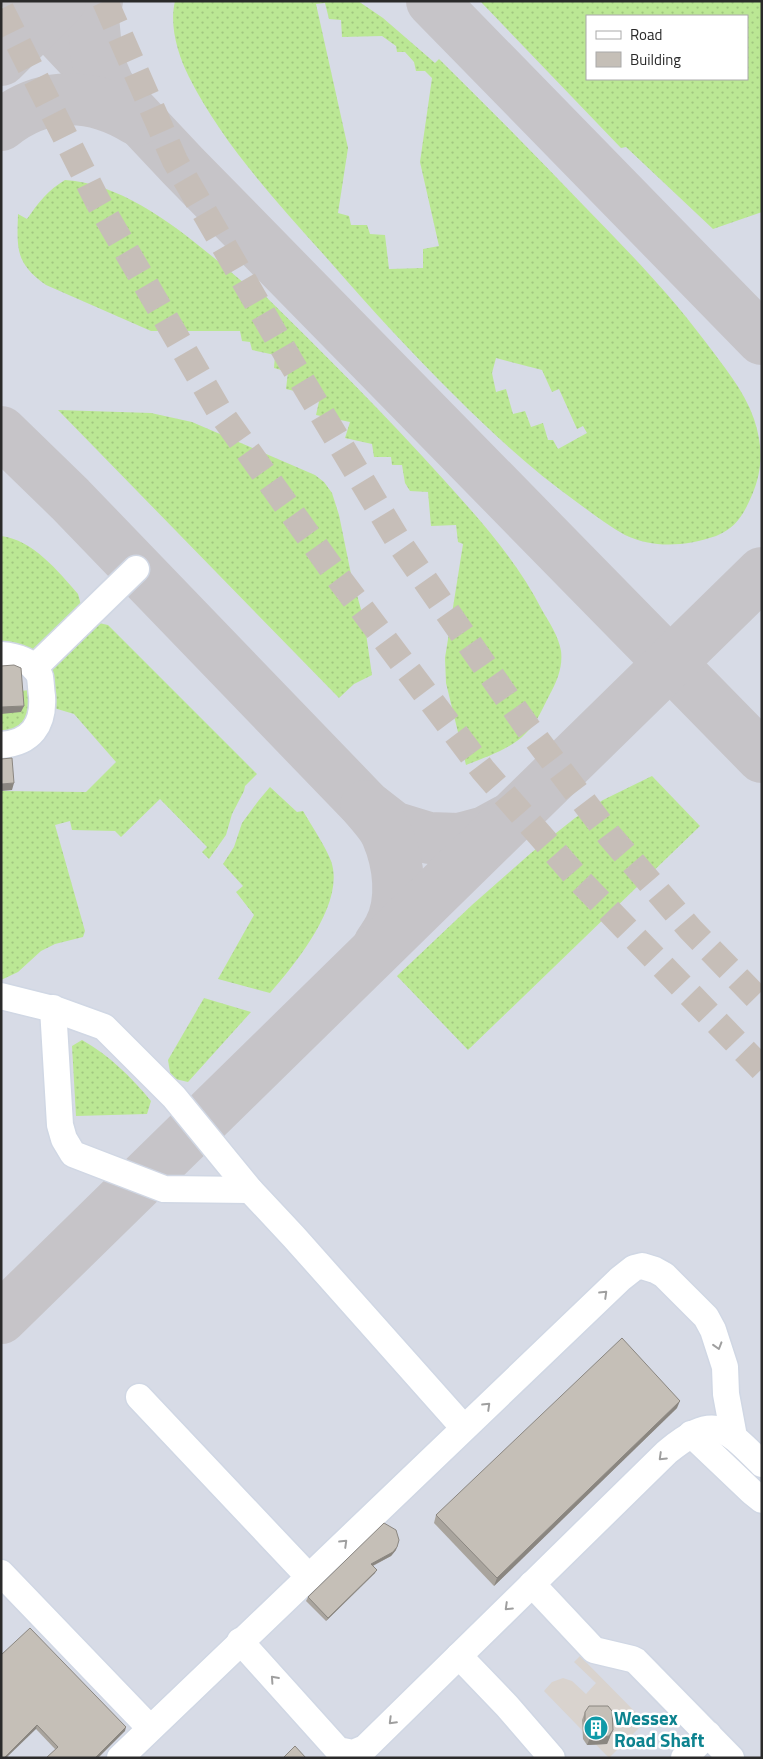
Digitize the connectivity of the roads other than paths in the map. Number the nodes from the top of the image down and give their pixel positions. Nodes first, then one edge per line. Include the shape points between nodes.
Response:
1 (136, 568) dead end
2 (1, 655) edge
3 (34, 668) junction
4 (1, 745) edge
5 (1, 996) edge
6 (53, 1008) junction
7 (250, 1190) junction
8 (139, 1398) dead end
9 (464, 1428) junction
10 (695, 1432) junction
11 (734, 1437) junction
12 (762, 1464) edge
13 (762, 1478) edge
14 (762, 1500) edge
15 (1, 1573) edge
16 (309, 1577) junction
17 (532, 1584) junction
18 (240, 1642) junction
19 (451, 1663) junction
20 (150, 1728) junction
21 (708, 1734) junction
22 (346, 1755) edge
23 (120, 1758) edge
24 (538, 1758) edge
25 (552, 1758) edge
26 (684, 1758) edge
27 (731, 1758) edge

1 - 3 lane
2 - 3 lane via 26,661
3 - 4 lane via 41,684 41,719 20,742
5 - 6 lane
6 - 7 lane via 104,1027 174,1097
6 - 7 lane via 60,1125 73,1154 164,1189
7 - 9 lane
8 - 16 lane
9 -> 11 lane via 620,1279 642,1266 664,1275 706,1317 713,1330 725,1367
16 -> 9 lane
10 - 11 lane via 715,1428
10 - 13 lane via 711,1432 723,1439
10 - 14 lane
10 -> 17 lane via 667,1452
11 - 12 lane
15 - 20 lane
16 - 18 lane
17 -> 19 lane
17 - 21 lane via 594,1650 636,1661
18 - 20 lane
22 -> 18 lane
19 -> 22 lane via 365,1748
19 - 24 lane
19 - 25 lane via 507,1706
20 - 23 lane
21 - 26 lane
21 - 27 lane

